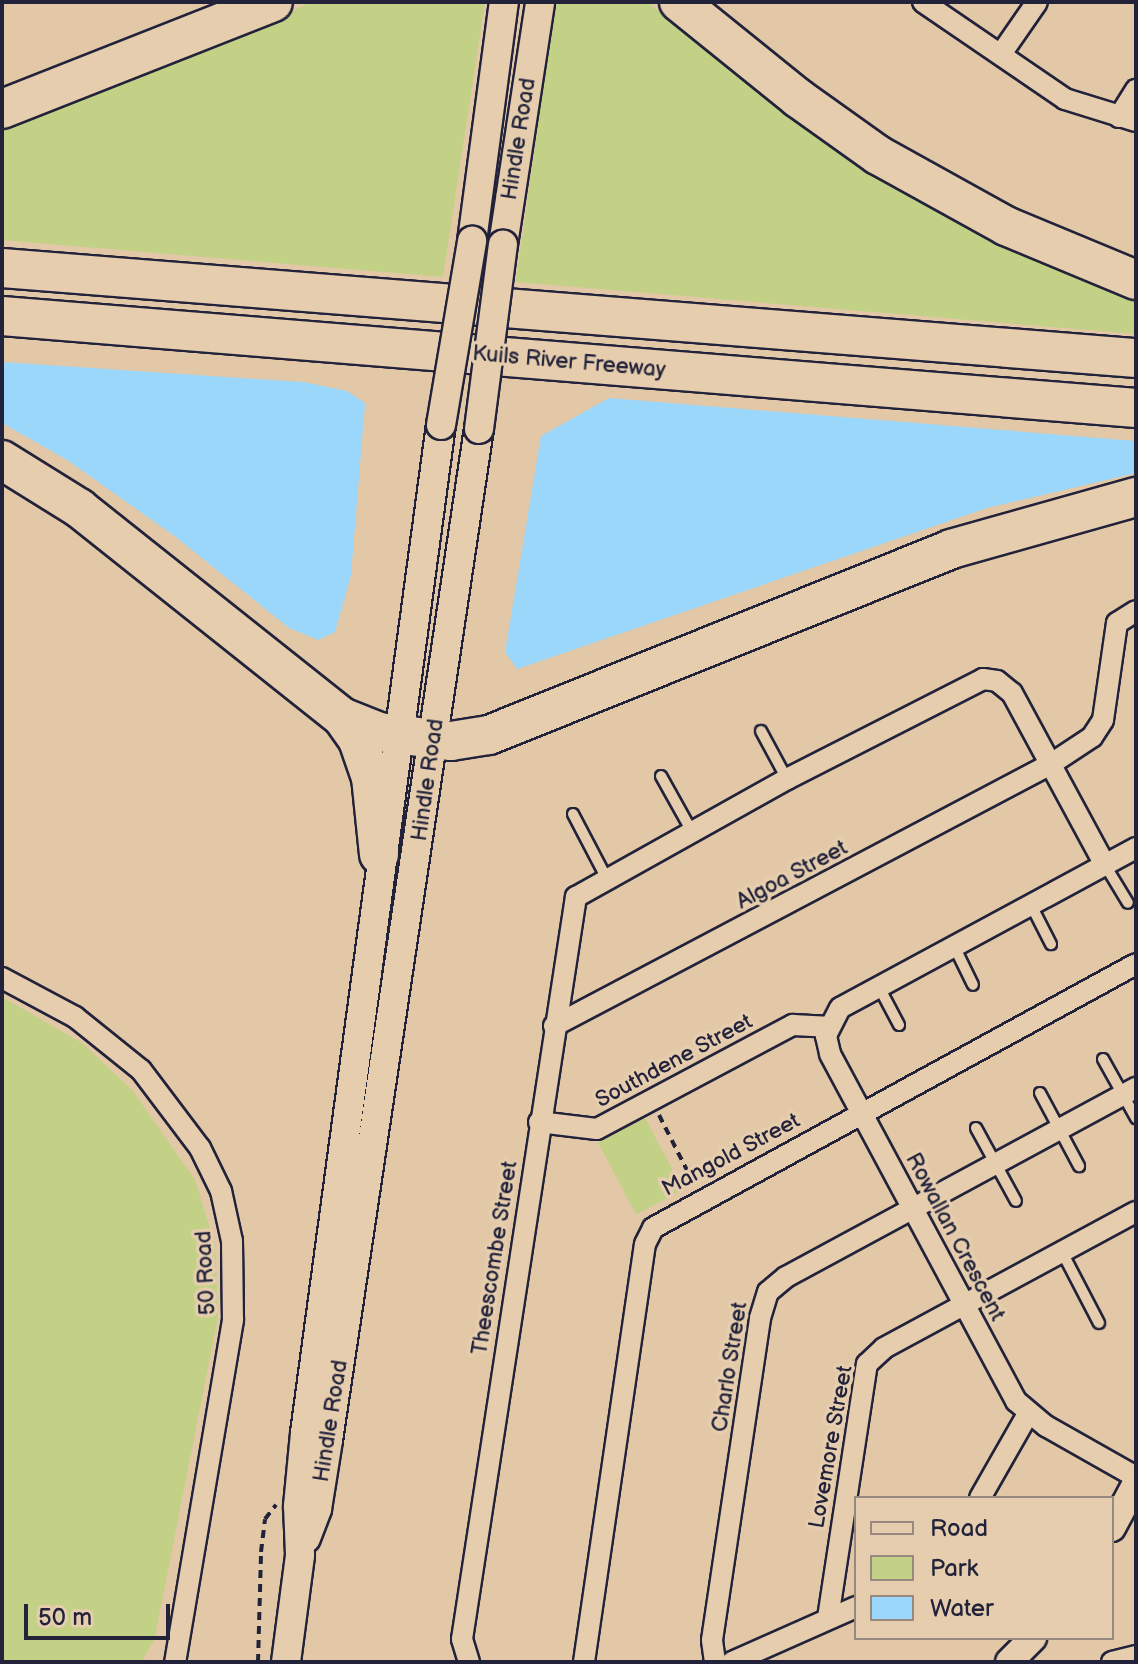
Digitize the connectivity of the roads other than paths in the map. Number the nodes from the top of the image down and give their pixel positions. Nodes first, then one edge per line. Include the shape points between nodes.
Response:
1 (273, 2) edge
2 (504, 2) edge
3 (540, 2) edge
4 (679, 2) edge
5 (923, 2) edge
6 (1037, 2) edge
7 (1001, 54) junction
8 (1136, 90) edge
9 (2, 109) edge
10 (1127, 119) edge
11 (2, 268) edge
12 (1136, 280) edge
13 (2, 316) edge
14 (1136, 358) edge
15 (1136, 408) edge
16 (2, 460) edge
17 (1136, 497) edge
18 (1136, 611) edge
19 (342, 717) junction
20 (761, 731) dead end
21 (416, 737) junction
22 (1051, 764) junction
23 (661, 776) dead end
24 (787, 779) junction
25 (573, 814) dead end
26 (691, 830) junction
27 (1136, 848) edge
28 (379, 855) junction
29 (1105, 865) junction
30 (606, 877) junction
31 (1128, 903) dead end
32 (1031, 905) junction
33 (1051, 944) dead end
34 (954, 946) junction
35 (1136, 964) edge
36 (2, 978) edge
37 (973, 985) dead end
38 (879, 987) junction
39 (899, 1025) dead end
40 (554, 1026) junction
41 (827, 1027) junction
42 (1103, 1059) dead end
43 (1130, 1092) edge
44 (1040, 1093) dead end
45 (861, 1112) junction
46 (1136, 1118) edge
47 (539, 1122) junction
48 (976, 1128) dead end
49 (1059, 1129) junction
50 (995, 1164) junction
51 (1079, 1166) dead end
52 (1016, 1201) dead end
53 (913, 1208) junction
54 (1136, 1212) edge
55 (1062, 1252) junction
56 (965, 1305) junction
57 (1099, 1323) dead end
58 (1028, 1414) junction
59 (1136, 1480) edge
60 (981, 1496) edge
61 (1114, 1524) edge
62 (300, 1555) junction
63 (854, 1608) edge
64 (828, 1618) junction
65 (1031, 1640) edge
66 (1136, 1656) edge
67 (175, 1662) edge
68 (286, 1662) edge
69 (469, 1662) edge
70 (584, 1662) edge
71 (715, 1662) edge
72 (732, 1662) edge
73 (1009, 1662) edge
74 (1112, 1662) edge

1 - 9 highway
2 - 21 main road, Hindle Road, bridge via 441,425
3 - 21 main road, Hindle Road, bridge via 479,429
4 - 12 highway via 878,155 1006,226
5 - 7 street
6 - 7 street
7 - 10 street via 1065,99
8 - 10 street
11 - 14 highway
13 - 15 highway, Kuils River Freeway
16 - 19 highway via 90,516
17 - 21 highway via 951,549 489,735 464,741
18 - 22 street, Algoa Street via 1117,623 1098,728
19 - 21 highway
19 - 28 highway via 358,740 371,777
20 - 24 lane
21 - 28 main road, Hindle Road
21 - 62 main road, Hindle Road via 326,1454 317,1509
22 - 24 street, Theescombe Street via 1012,693 997,681 983,679
22 - 29 street, Theescombe Street
22 - 40 street, Algoa Street
23 - 26 lane
24 - 26 street, Theescombe Street
25 - 30 lane
26 - 30 street, Theescombe Street
27 - 29 street
28 - 62 main road, Hindle Road via 305,1433 298,1506
29 - 31 lane
29 - 32 street
30 - 40 street, Theescombe Street via 582,891 571,910
32 - 33 lane
32 - 34 street
34 - 37 lane
34 - 38 street
35 - 45 street, Mangold Street
36 - 67 street, 50 Road via 75,1017 141,1070 200,1148 221,1191 232,1241 233,1320
38 - 39 lane
38 - 41 street via 840,1008
40 - 47 street, Theescombe Street
41 - 45 street, Rowallan Crescent via 830,1054
41 - 47 street, Southdene Street via 793,1025 597,1129
42 - 43 lane
43 - 46 lane
43 - 49 street, Charlo Street
44 - 49 lane
45 - 53 street, Rowallan Crescent
45 - 70 street, Mangold Street via 666,1217 648,1236
47 - 69 street, Theescombe Street via 462,1639
48 - 50 lane
49 - 50 street, Charlo Street
49 - 51 lane
50 - 52 lane
50 - 53 street, Charlo Street
53 - 56 street, Rowallan Crescent
53 - 71 street, Charlo Street via 786,1277 764,1299 712,1640
54 - 55 street, Lovemore Street
55 - 56 street, Lovemore Street
55 - 57 lane
56 - 58 street, Rowallan Crescent
56 - 64 street, Lovemore Street via 884,1348 867,1364
58 - 59 street, Rowallan Crescent
58 - 60 street
59 - 61 street
62 - 68 main road, Hindle Road
63 - 64 street
64 - 72 street
65 - 73 street
66 - 74 street

